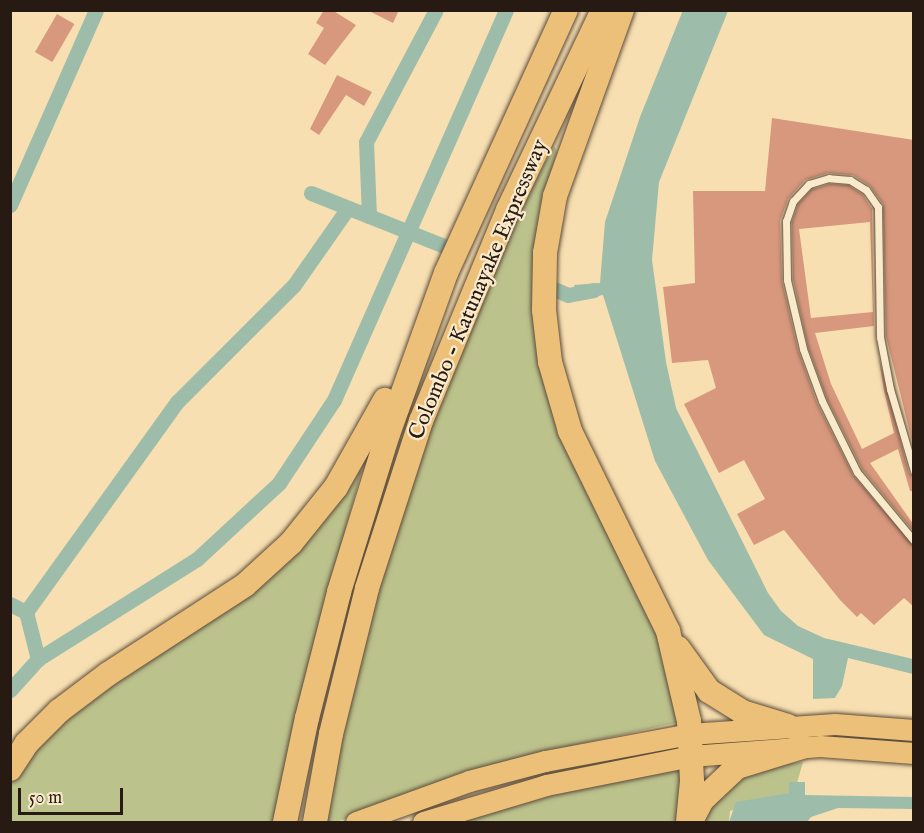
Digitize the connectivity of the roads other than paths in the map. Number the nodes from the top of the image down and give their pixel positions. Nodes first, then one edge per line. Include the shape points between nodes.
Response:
1 (566, 10) edge
2 (603, 10) edge
3 (622, 10) edge
4 (446, 273) junction
5 (914, 471) edge
6 (914, 541) edge
7 (668, 630) junction
8 (788, 726) junction
9 (914, 730) edge
10 (690, 745) junction
11 (802, 747) junction
12 (914, 753) edge
13 (10, 769) edge
14 (285, 822) edge
15 (315, 822) edge
16 (356, 822) edge
17 (423, 822) edge
18 (690, 822) edge

1 - 4 highway, Colombo - Katunayake Expressway
2 - 15 highway, Colombo - Katunayake Expressway via 508,210 421,421 367,588 331,734
3 - 7 highway via 555,196 545,253 544,310 550,362 570,431
4 - 13 highway via 367,438 336,488 291,543 245,585 108,674 59,711 26,744
4 - 14 highway, Colombo - Katunayake Expressway via 359,520 307,718
5 - 6 lane via 890,389 880,337 878,207 866,190 850,180 830,178 809,184 793,201 786,221 787,280 803,349 822,401 857,472
7 - 8 highway via 709,691 742,712
7 - 10 highway
8 - 9 highway via 835,724
8 - 10 highway
10 - 11 highway
10 - 16 highway via 545,761 469,781
10 - 17 highway
10 - 18 highway
11 - 12 highway
11 - 18 highway via 737,767 702,800

